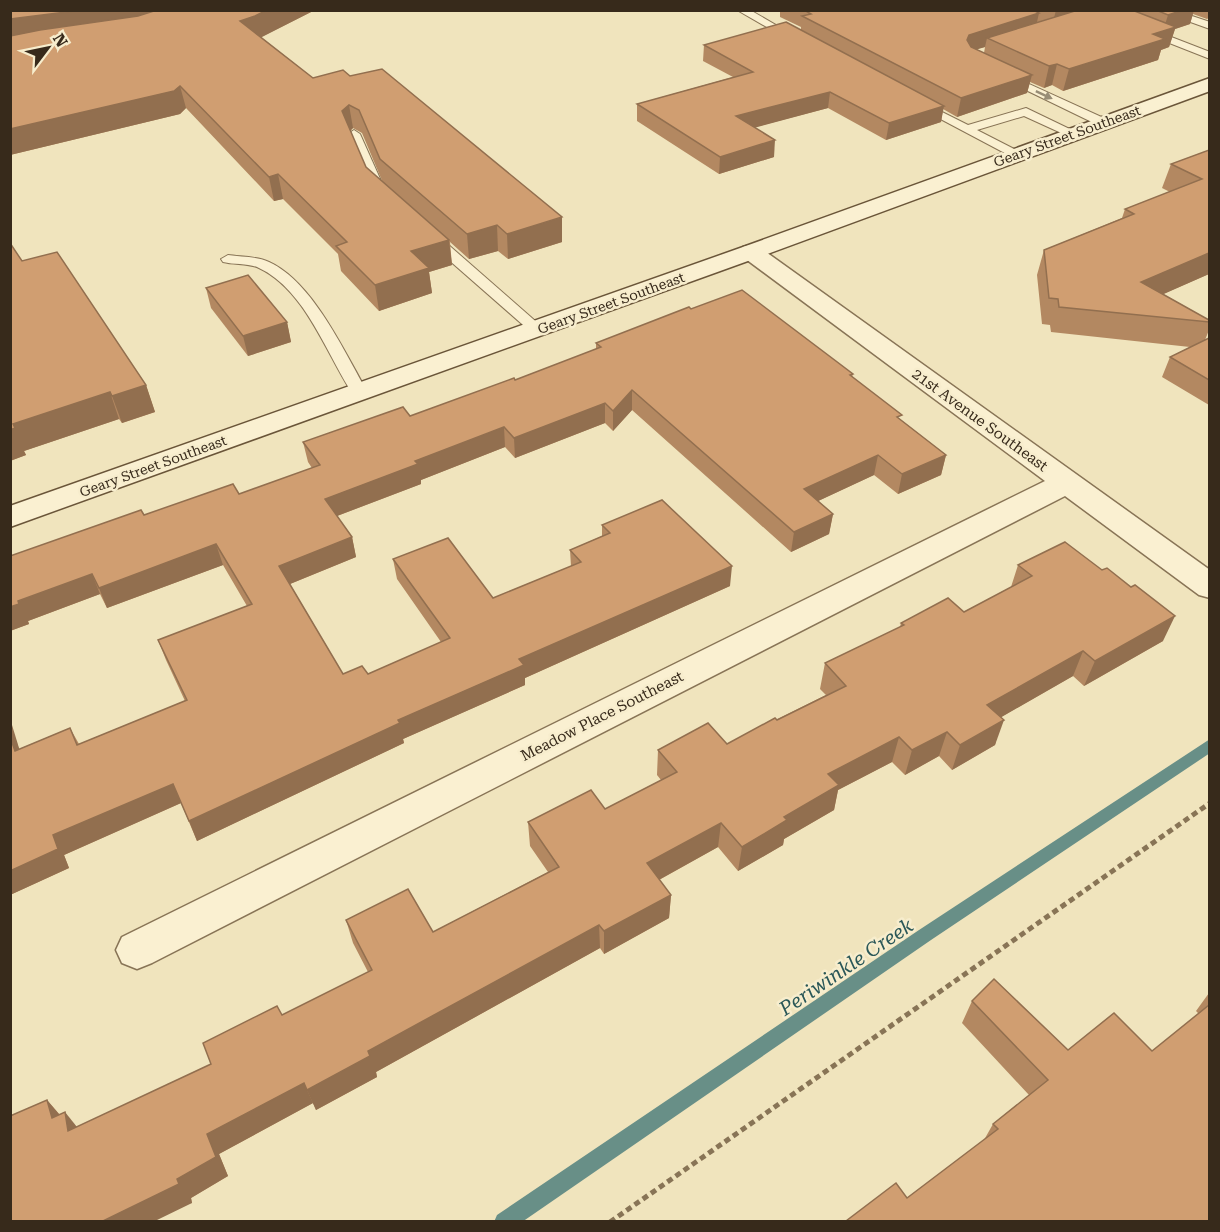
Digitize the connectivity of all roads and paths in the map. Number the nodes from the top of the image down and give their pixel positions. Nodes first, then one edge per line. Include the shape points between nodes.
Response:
1 (742, 10) edge
2 (1162, 10) edge
3 (1209, 26) edge
4 (1136, 27) edge
5 (805, 44) edge
6 (1209, 56) edge
7 (993, 71) edge
8 (1209, 84) edge
9 (910, 99) edge
10 (1104, 123) junction
11 (967, 129) junction
12 (354, 134) edge
13 (1074, 134) junction
14 (1016, 155) junction
15 (389, 200) edge
16 (424, 231) edge
17 (751, 252) junction
18 (228, 259) dead end
19 (536, 329) junction
20 (360, 393) junction
21 (1066, 483) junction
22 (10, 517) edge
23 (1209, 587) edge
24 (1209, 803) edge
25 (137, 950) dead end
26 (610, 1221) edge

1 - 5 lane
2 - 3 lane
4 - 6 lane
7 -> 10 lane
8 - 10 main road, Geary Street Southeast
9 - 11 lane
10 - 13 main road, Geary Street Southeast
11 - 13 lane via 1026,112
11 - 14 lane
12 - 15 lane via 376,187
13 - 14 main road, Geary Street Southeast
14 - 17 main road, Geary Street Southeast
16 - 19 lane
17 - 19 main road, Geary Street Southeast
17 - 21 main road, 21st Avenue Southeast
18 - 20 lane via 264,265 290,285 318,321
19 - 20 main road, Geary Street Southeast
20 - 22 main road, Geary Street Southeast
21 - 23 main road, 21st Avenue Southeast
21 - 25 main road, Meadow Place Southeast
24 - 26 path

